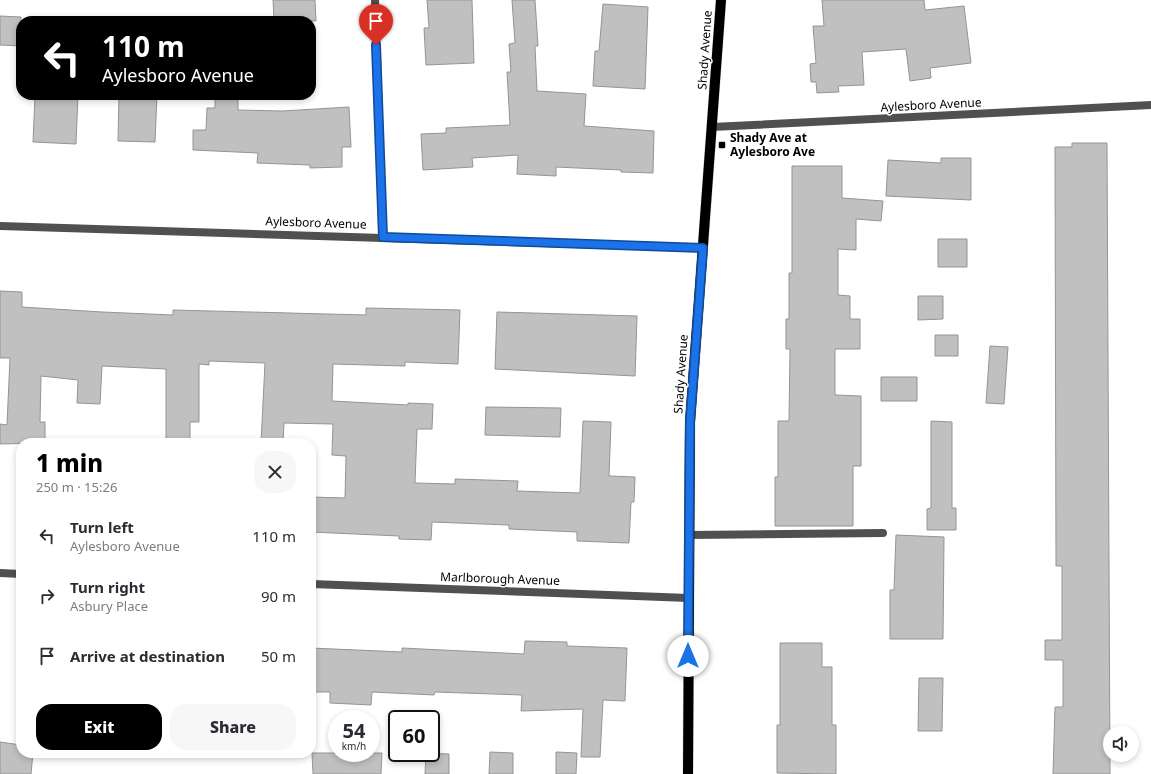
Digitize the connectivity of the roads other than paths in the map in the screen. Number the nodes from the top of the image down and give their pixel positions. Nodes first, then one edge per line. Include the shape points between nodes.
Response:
1 (375, 0) edge
2 (721, 0) edge
3 (1151, 105) edge
4 (712, 127) junction
5 (0, 226) edge
6 (383, 237) junction
7 (703, 248) junction
8 (883, 532) dead end
9 (689, 535) junction
10 (0, 573) edge
11 (16, 574) edge
12 (316, 584) edge
13 (689, 598) junction
14 (688, 774) edge

1 - 6 street
2 - 4 main road, Shady Avenue
3 - 4 street, Aylesboro Avenue
4 - 7 main road, Shady Avenue
5 - 6 street, Aylesboro Avenue
6 - 7 street, Aylesboro Avenue
7 - 9 main road, Shady Avenue via 690,422
8 - 9 street
9 - 13 main road, Shady Avenue
10 - 11 street
12 - 13 street, Marlborough Avenue
13 - 14 main road, Shady Avenue

